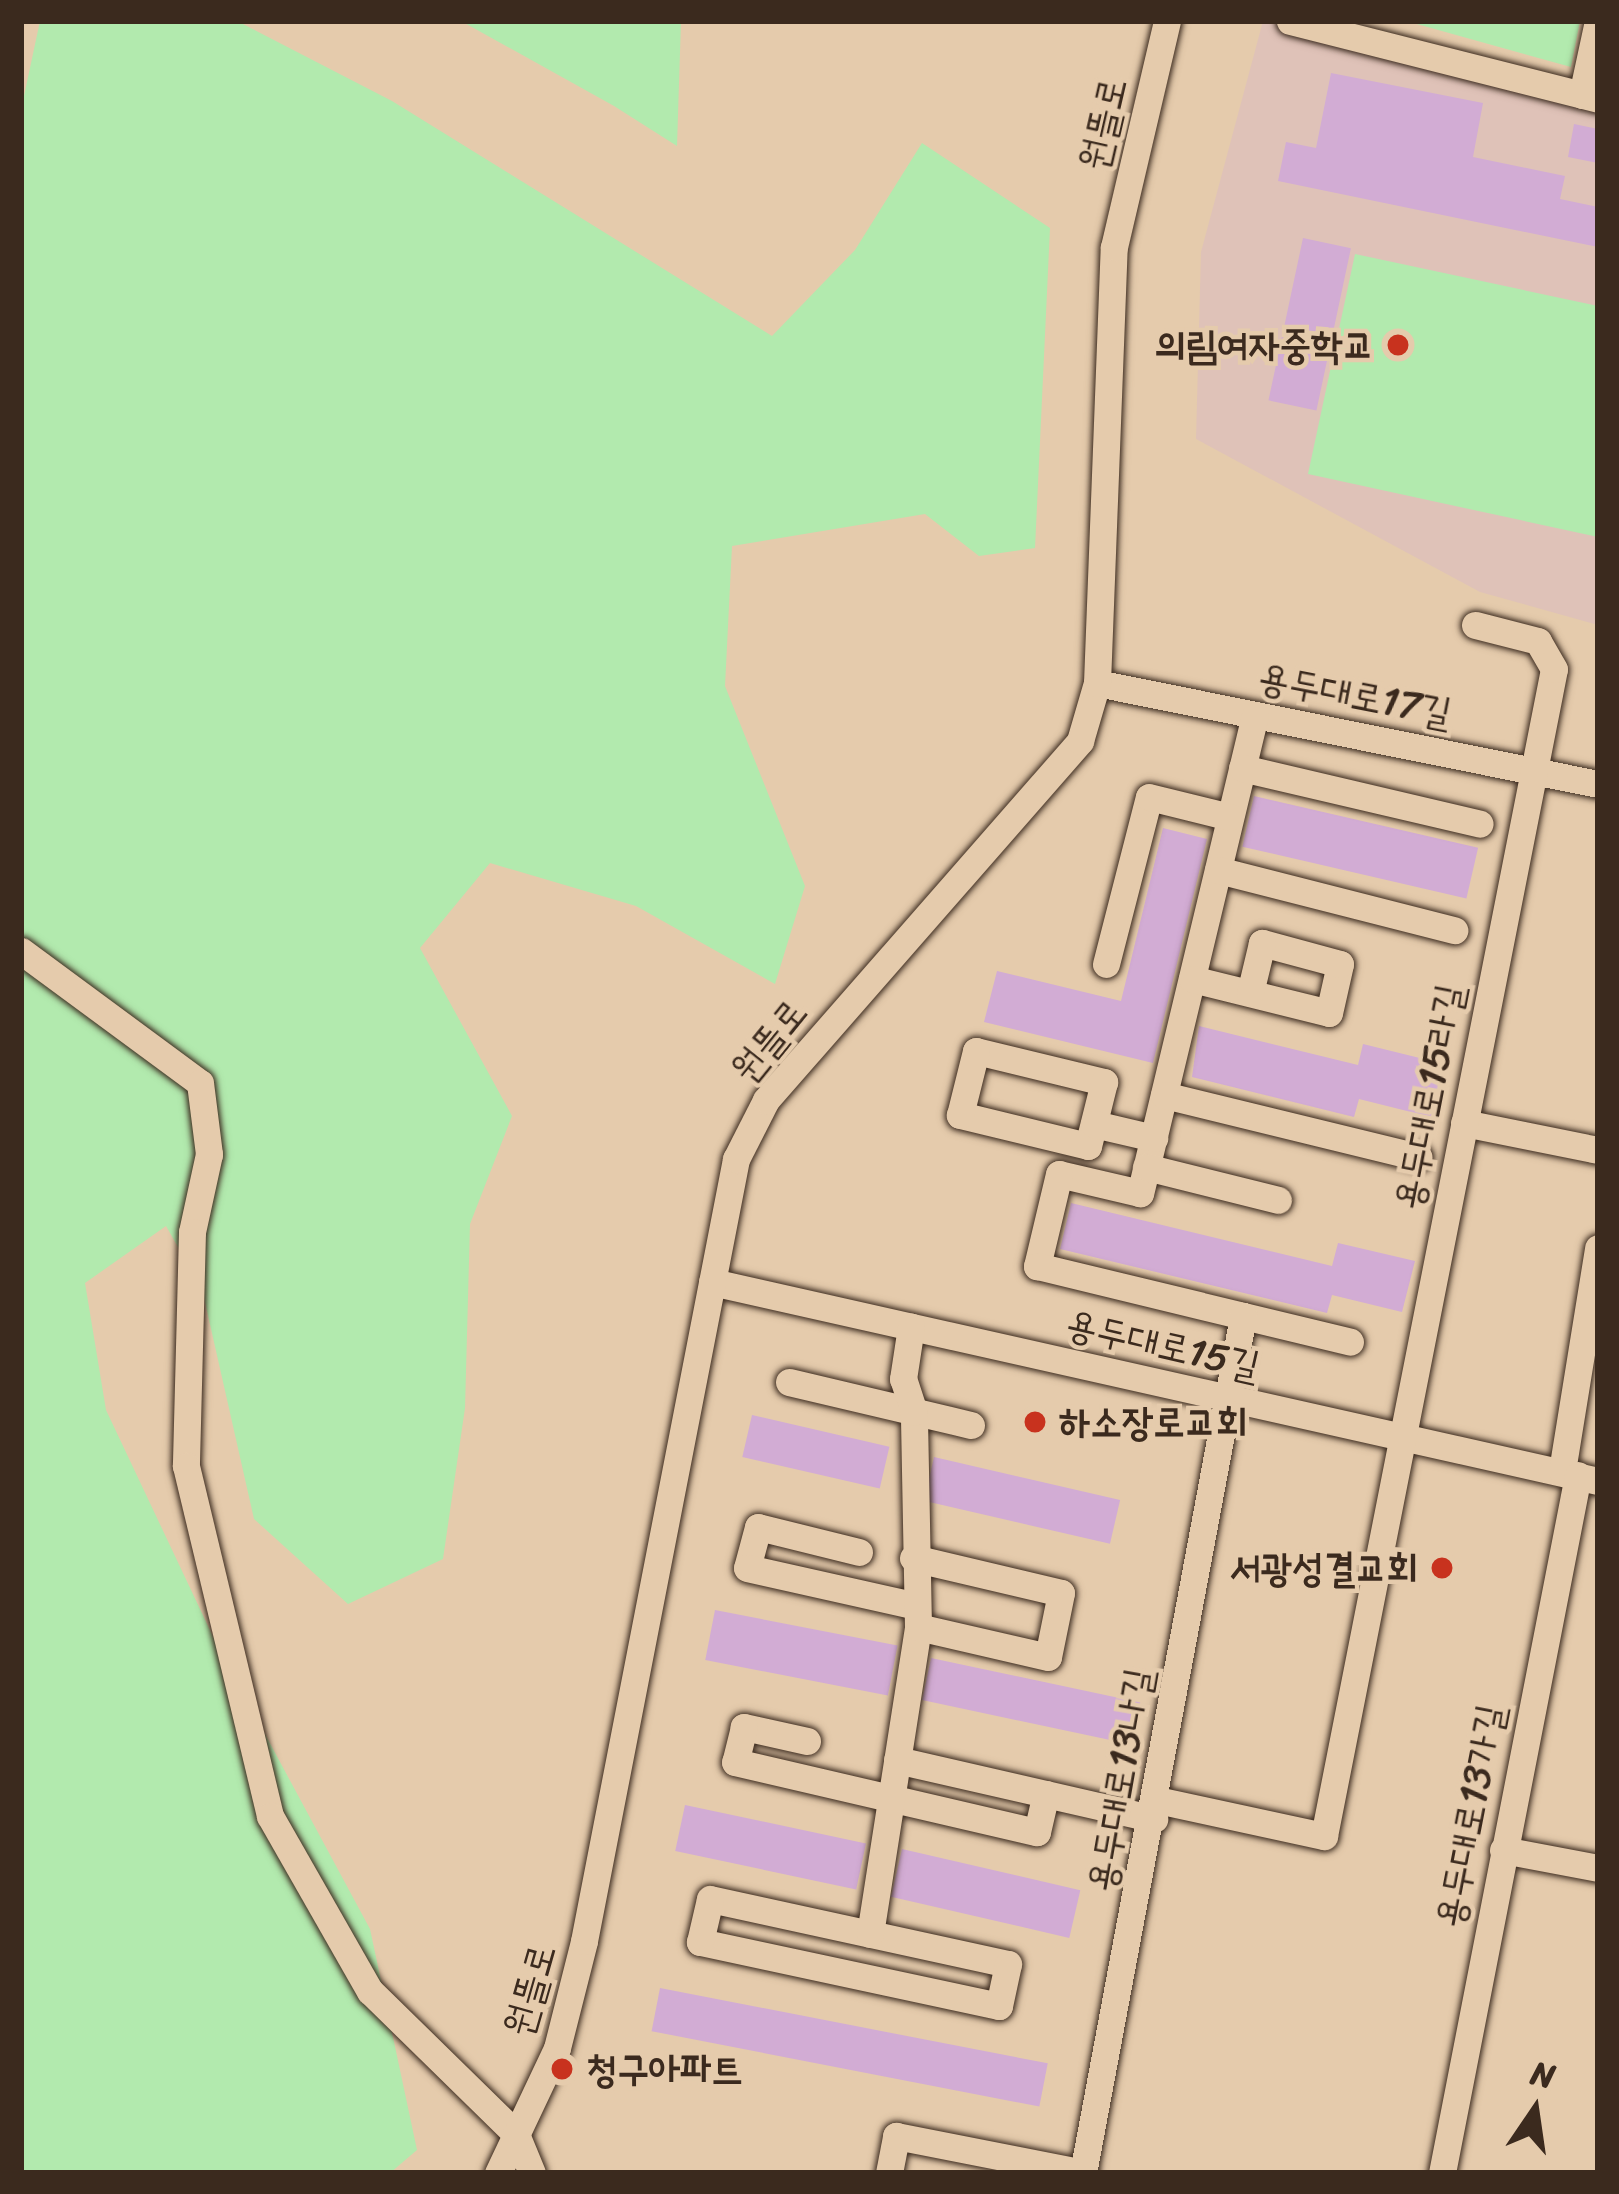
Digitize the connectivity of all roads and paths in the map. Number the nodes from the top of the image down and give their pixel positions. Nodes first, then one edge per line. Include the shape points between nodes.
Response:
1 (1167, 21) edge
2 (1290, 21) edge
3 (1598, 21) edge
4 (1590, 97) edge
5 (1475, 625) dead end
6 (1097, 683) junction
7 (1255, 715) junction
8 (1242, 768) junction
9 (1533, 771) junction
10 (1598, 784) edge
11 (1230, 817) junction
12 (1480, 824) dead end
13 (1218, 869) junction
14 (1454, 930) dead end
15 (21, 951) edge
16 (1106, 964) dead end
17 (1192, 979) junction
18 (1250, 993) dead end
19 (1164, 1095) junction
20 (1464, 1123) junction
21 (1094, 1124) junction
22 (1154, 1138) junction
23 (1598, 1150) edge
24 (1419, 1157) dead end
25 (1146, 1168) junction
26 (1278, 1200) dead end
27 (1598, 1248) edge
28 (712, 1282) junction
29 (1243, 1316) junction
30 (911, 1327) junction
31 (1349, 1342) dead end
32 (789, 1382) dead end
33 (1228, 1400) junction
34 (914, 1412) junction
35 (971, 1425) dead end
36 (1402, 1439) junction
37 (1579, 1476) edge
38 (859, 1552) dead end
39 (913, 1558) junction
40 (918, 1617) junction
41 (807, 1741) dead end
42 (898, 1760) junction
43 (1046, 1794) junction
44 (892, 1798) junction
45 (1155, 1809) junction
46 (1503, 1850) junction
47 (1598, 1868) edge
48 (870, 1934) junction
49 (516, 2134) junction
50 (498, 2173) edge
51 (532, 2173) edge
52 (889, 2173) edge
53 (1083, 2173) edge
54 (1442, 2173) edge

1 - 6 street, 원뜰로 via 1114,247
2 - 4 street
3 - 4 street
5 - 9 street, 용두대로15라길 via 1538,640 1553,669
6 - 7 street, 용두대로17길
6 - 28 street, 원뜰로 via 1080,741 766,1100 736,1159
7 - 8 street
7 - 9 street, 용두대로17길
8 - 11 street
8 - 12 street
9 - 10 street, 용두대로17길
9 - 20 street, 용두대로15라길
11 - 13 street
11 - 16 street via 1149,797
13 - 14 street
13 - 17 street
15 - 49 street via 200,1083 209,1154 184,1337 186,1466 270,1816 370,1991
17 - 18 street
17 - 19 street
19 - 22 street
19 - 24 street
20 - 23 street
20 - 36 street, 용두대로15라길
21 - 21 street via 1104,1082 976,1051 960,1115 1088,1146
21 - 22 street
22 - 25 street
25 - 26 street
25 - 29 street via 1140,1192 1060,1174 1037,1266
27 - 37 street, 용두대로13가길
28 - 30 street, 용두대로15길
28 - 49 street, 원뜰로 via 584,1941 556,2048
29 - 31 street
29 - 33 street, 용두대로13나길
30 - 33 street, 용두대로15길
30 - 34 street via 903,1379
32 - 34 street
33 - 36 street, 용두대로15길
33 - 45 street, 용두대로13나길
34 - 35 street
34 - 39 street
36 - 37 street, 용두대로15길
36 - 45 street, 용두대로15라길 via 1324,1836
37 - 46 street, 용두대로13가길
38 - 40 street via 758,1527 747,1568
39 - 40 street
39 - 40 street via 1061,1593 1048,1657
40 - 42 street
41 - 44 street via 743,1726 735,1762
42 - 43 street
42 - 44 street
43 - 44 street via 1037,1832
43 - 45 street
44 - 48 street
45 - 53 street, 용두대로13나길
46 - 47 street
46 - 54 street, 용두대로13가길
48 - 48 street via 1008,1964 998,2006 700,1942 710,1899
49 - 50 street, 원뜰로
49 - 51 street
52 - 53 street via 896,2136

